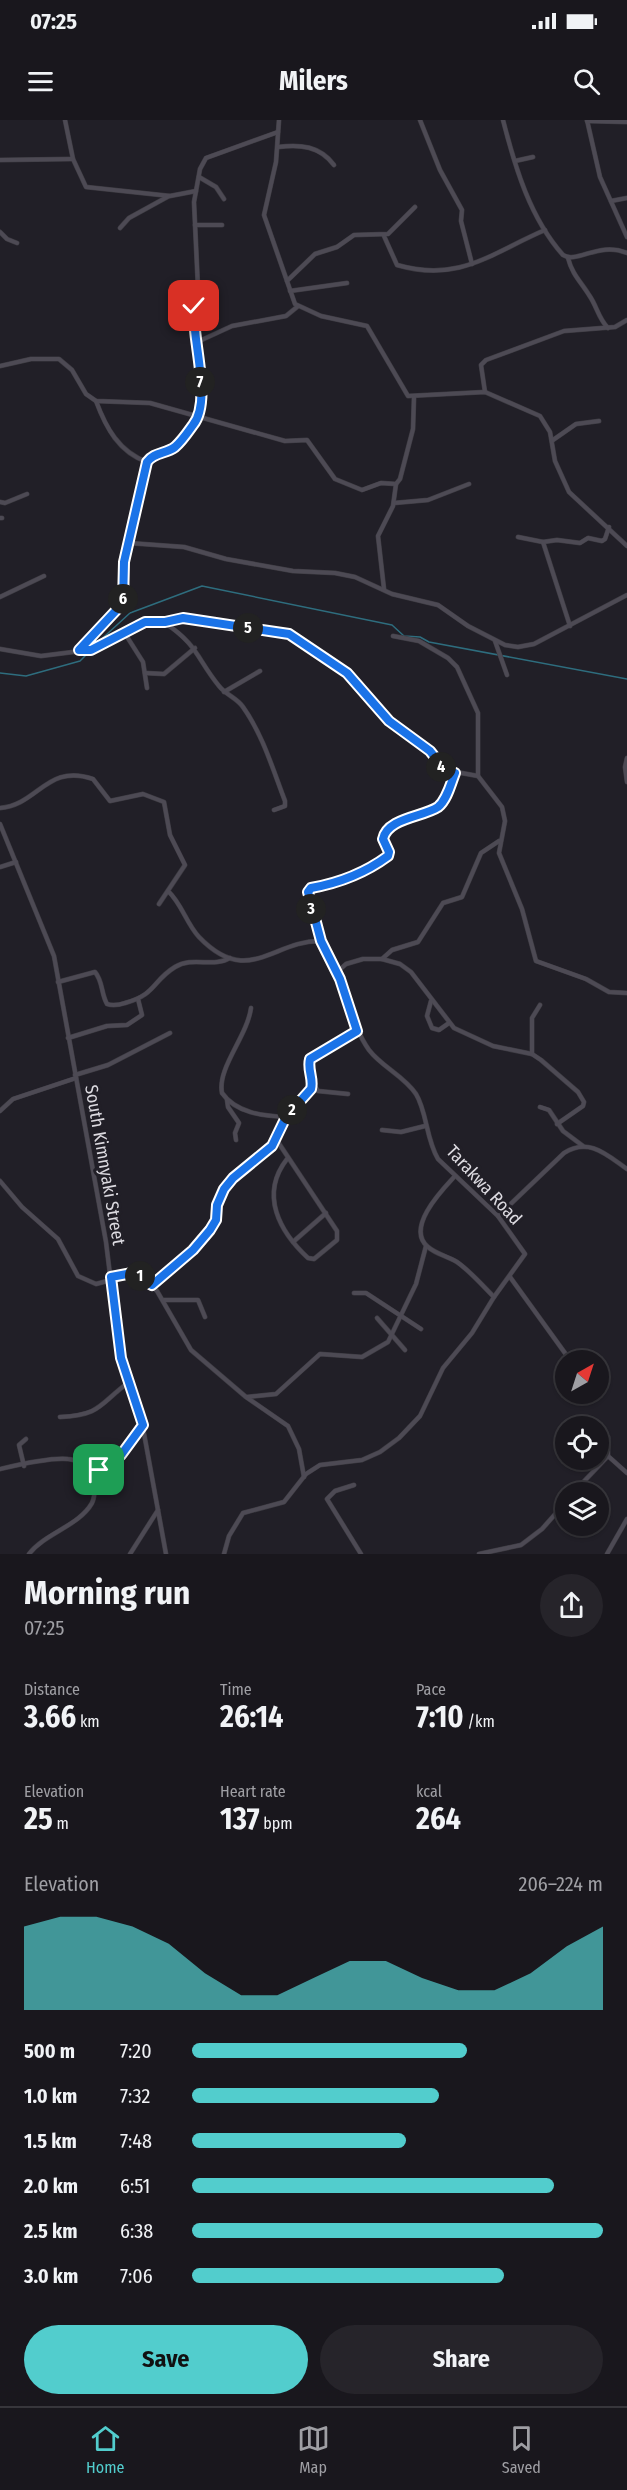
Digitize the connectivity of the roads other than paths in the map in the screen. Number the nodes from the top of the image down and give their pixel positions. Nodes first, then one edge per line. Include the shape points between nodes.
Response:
1 (65, 120) edge
2 (279, 120) edge
3 (420, 120) edge
4 (503, 120) edge
5 (587, 120) edge
6 (627, 122) edge
7 (278, 132) junction
8 (278, 147) junction
9 (533, 157) dead end
10 (73, 159) junction
11 (0, 160) edge
12 (515, 161) junction
13 (334, 165) dead end
14 (199, 177) junction
15 (196, 190) junction
16 (170, 196) junction
17 (627, 198) edge
18 (224, 199) dead end
19 (611, 201) junction
20 (415, 207) dead end
21 (195, 225) junction
22 (222, 225) dead end
23 (120, 228) dead end
24 (545, 231) junction
25 (0, 232) edge
26 (384, 236) junction
27 (627, 237) edge
28 (17, 243) dead end
29 (627, 254) edge
30 (568, 258) junction
31 (472, 264) junction
32 (287, 281) junction
33 (347, 283) dead end
34 (291, 291) junction
35 (298, 307) junction
36 (627, 320) edge
37 (608, 328) junction
38 (195, 343) junction
39 (0, 366) edge
40 (484, 392) junction
41 (414, 397) junction
42 (96, 401) junction
43 (199, 417) junction
44 (599, 421) dead end
45 (553, 440) junction
46 (147, 462) junction
47 (396, 484) junction
48 (469, 484) dead end
49 (27, 494) dead end
50 (0, 502) edge
51 (394, 503) junction
52 (609, 527) junction
53 (518, 537) dead end
54 (543, 542) junction
55 (129, 543) junction
56 (627, 546) edge
57 (44, 576) dead end
58 (384, 590) junction
59 (627, 595) edge
60 (0, 597) edge
61 (165, 622) junction
62 (570, 626) junction
63 (124, 632) junction
64 (393, 636) dead end
65 (494, 640) junction
66 (195, 648) junction
67 (0, 649) edge
68 (79, 650) junction
69 (260, 671) dead end
70 (145, 673) junction
71 (507, 675) dead end
72 (147, 688) dead end
73 (224, 692) junction
74 (627, 758) edge
75 (455, 773) junction
76 (478, 776) junction
77 (627, 782) edge
78 (0, 808) edge
79 (274, 810) dead end
80 (0, 824) edge
81 (500, 841) junction
82 (16, 862) junction
83 (0, 867) edge
84 (168, 891) junction
85 (159, 904) dead end
86 (321, 941) junction
87 (230, 958) junction
88 (382, 958) junction
89 (337, 972) junction
90 (58, 982) junction
91 (627, 993) edge
92 (138, 999) junction
93 (431, 1001) junction
94 (540, 1005) dead end
95 (251, 1008) dead end
96 (449, 1023) junction
97 (357, 1031) junction
98 (170, 1033) dead end
99 (68, 1038) junction
100 (532, 1054) junction
101 (75, 1077) junction
102 (313, 1084) junction
103 (348, 1094) dead end
104 (227, 1100) junction
105 (540, 1107) dead end
106 (0, 1111) edge
107 (286, 1117) junction
108 (557, 1124) junction
109 (425, 1126) junction
110 (382, 1130) dead end
111 (276, 1139) junction
112 (236, 1140) dead end
113 (583, 1147) junction
114 (288, 1160) junction
115 (627, 1169) edge
116 (455, 1176) junction
117 (0, 1181) edge
118 (326, 1213) junction
119 (498, 1216) junction
120 (293, 1242) junction
121 (426, 1246) junction
122 (510, 1277) junction
123 (111, 1279) junction
124 (152, 1285) junction
125 (354, 1293) dead end
126 (494, 1297) junction
127 (164, 1300) junction
128 (400, 1314) junction
129 (205, 1317) dead end
130 (376, 1318) dead end
131 (421, 1329) dead end
132 (393, 1337) junction
133 (405, 1350) dead end
134 (562, 1350) edge
135 (129, 1382) junction
136 (246, 1397) junction
137 (60, 1417) dead end
138 (143, 1425) junction
139 (26, 1439) dead end
140 (609, 1456) edge
141 (24, 1466) junction
142 (0, 1469) edge
143 (97, 1470) junction
144 (595, 1470) edge
145 (627, 1473) edge
146 (304, 1477) junction
147 (584, 1482) edge
148 (354, 1485) dead end
149 (158, 1510) junction
150 (555, 1514) edge
151 (627, 1519) edge
152 (29, 1554) edge
153 (130, 1554) edge
154 (166, 1554) edge
155 (224, 1554) edge
156 (361, 1554) edge
157 (479, 1554) edge
158 (607, 1554) edge

1 - 10 street
2 - 7 street
3 - 31 street via 440,170 462,210
4 - 12 street
5 - 6 street
5 - 19 street via 595,159
7 - 8 street
7 - 14 street via 206,158
8 - 13 street via 316,149
8 - 32 street via 264,215
9 - 12 street
10 - 11 street
10 - 16 street via 86,187
12 - 24 street
14 - 15 street
14 - 18 street via 216,187
15 - 16 street
15 - 21 street
16 - 23 street via 129,218
17 - 19 street
19 - 27 street
20 - 26 street
21 - 22 street
21 - 38 street
24 - 30 street
24 - 31 street
25 - 28 street
26 - 31 street via 399,266 443,271
26 - 32 street via 354,235 337,248 315,254
29 - 30 street via 601,249
30 - 37 street via 573,274
32 - 34 street
33 - 34 street
34 - 35 street
35 - 38 street via 286,316 231,326
35 - 41 street via 367,326 402,387 408,396
36 - 37 street
37 - 40 street via 564,331 486,360 481,365
38 - 43 street via 201,387
39 - 42 street via 31,359 59,359
40 - 41 street
40 - 45 street via 540,416
41 - 47 street via 410,448
42 - 43 street via 150,403
42 - 46 street via 122,447
43 - 46 street via 175,447 153,455
43 - 47 street via 285,441 307,440 331,476 357,489
44 - 45 street via 576,424
45 - 52 street via 555,461 569,492
46 - 55 street
47 - 51 street
48 - 51 street via 428,500
49 - 50 street
51 - 58 street via 378,536
52 - 54 street via 604,540
52 - 56 street
53 - 54 street
54 - 62 street
55 - 58 street via 194,548 226,559 305,573 342,574
55 - 68 street via 123,603
57 - 60 street
58 - 65 street via 438,605
59 - 62 street
61 - 63 street via 145,622
61 - 66 street
61 - 75 street via 192,619 293,636 347,673 389,721 430,751 445,770
62 - 65 street via 527,646 511,647
63 - 68 street via 91,650
63 - 70 street via 143,662
64 - 76 street via 419,641 457,667 478,713
65 - 71 street
66 - 70 street via 164,674
66 - 73 street
67 - 68 street via 41,656
69 - 73 street
70 - 72 street
73 - 79 street via 244,707 262,741 285,801 285,806
74 - 77 street
75 - 76 street
75 - 86 street, Tarakwa Road via 437,807 384,833 388,856 363,872 310,889 311,909
76 - 81 street via 504,812
78 - 84 street via 13,805 63,775 93,779 110,801 143,794 159,798 167,807 170,835 185,865
80 - 82 street, South Kimnyaki Street
81 - 88 street via 481,853 462,897 443,903 418,942 392,950
81 - 91 street via 501,859 522,909 536,961 609,992
82 - 83 street
82 - 90 street, South Kimnyaki Street via 50,940
84 - 85 street
84 - 87 street via 198,936
86 - 87 street via 301,943 263,958
86 - 89 street, Tarakwa Road
87 - 92 street via 221,962 183,963
88 - 89 street via 356,960
88 - 93 street via 411,972
89 - 97 street, Tarakwa Road
90 - 92 street via 95,972 107,1004
90 - 99 street, South Kimnyaki Street
92 - 99 street via 142,1015 131,1023
93 - 96 street
93 - 96 street via 427,1016 432,1028 439,1030
94 - 100 street via 532,1018
95 - 104 street via 242,1040 222,1077 221,1090
96 - 100 street via 494,1046
97 - 102 street via 310,1059 308,1069
97 - 109 street, Tarakwa Road via 374,1056 415,1092
98 - 101 street
99 - 101 street, South Kimnyaki Street
100 - 108 street via 554,1069 584,1100 582,1106
101 - 106 street via 13,1099
101 - 123 street, South Kimnyaki Street
102 - 103 street via 320,1091
102 - 107 street
104 - 107 street via 244,1110
104 - 112 street via 238,1123
105 - 108 street via 549,1110
107 - 111 street
108 - 113 street
109 - 110 street via 401,1132
109 - 116 street, Tarakwa Road via 438,1159
111 - 114 street
111 - 124 street via 228,1183 220,1196 214,1225 193,1250
113 - 115 street via 599,1149
113 - 119 street via 564,1153
114 - 118 street
114 - 120 street via 279,1174 275,1208 279,1224
116 - 119 street, Tarakwa Road
116 - 121 street via 425,1213 421,1226
117 - 123 street via 58,1239 78,1276 96,1284
118 - 120 street
118 - 120 street via 337,1231 337,1240 311,1259
119 - 122 street, Tarakwa Road via 526,1251
121 - 126 street via 458,1263
121 - 128 street via 416,1284
122 - 126 street, Tarakwa Road
122 - 134 street
123 - 124 street via 132,1273
123 - 135 street, South Kimnyaki Street via 119,1348
124 - 127 street
125 - 128 street via 366,1293
126 - 146 street, Tarakwa Road via 472,1333 443,1368 420,1416 399,1438 371,1457 320,1465
127 - 129 street via 198,1300
127 - 136 street via 187,1346
128 - 131 street
128 - 132 street
130 - 132 street
132 - 133 street
132 - 136 street via 362,1357 320,1354 276,1394
135 - 137 street via 97,1410
135 - 138 street, South Kimnyaki Street
136 - 146 street via 288,1426 299,1449
138 - 143 street via 121,1455
138 - 149 street, South Kimnyaki Street
139 - 141 street via 19,1445
140 - 145 street
141 - 142 street
141 - 143 street via 70,1459
143 - 152 street via 90,1506
144 - 147 street
146 - 155 street, Tarakwa Road via 284,1502 243,1514 229,1536
148 - 156 street via 335,1491 327,1499
149 - 153 street
149 - 154 street, South Kimnyaki Street
150 - 157 street via 521,1545
151 - 158 street

